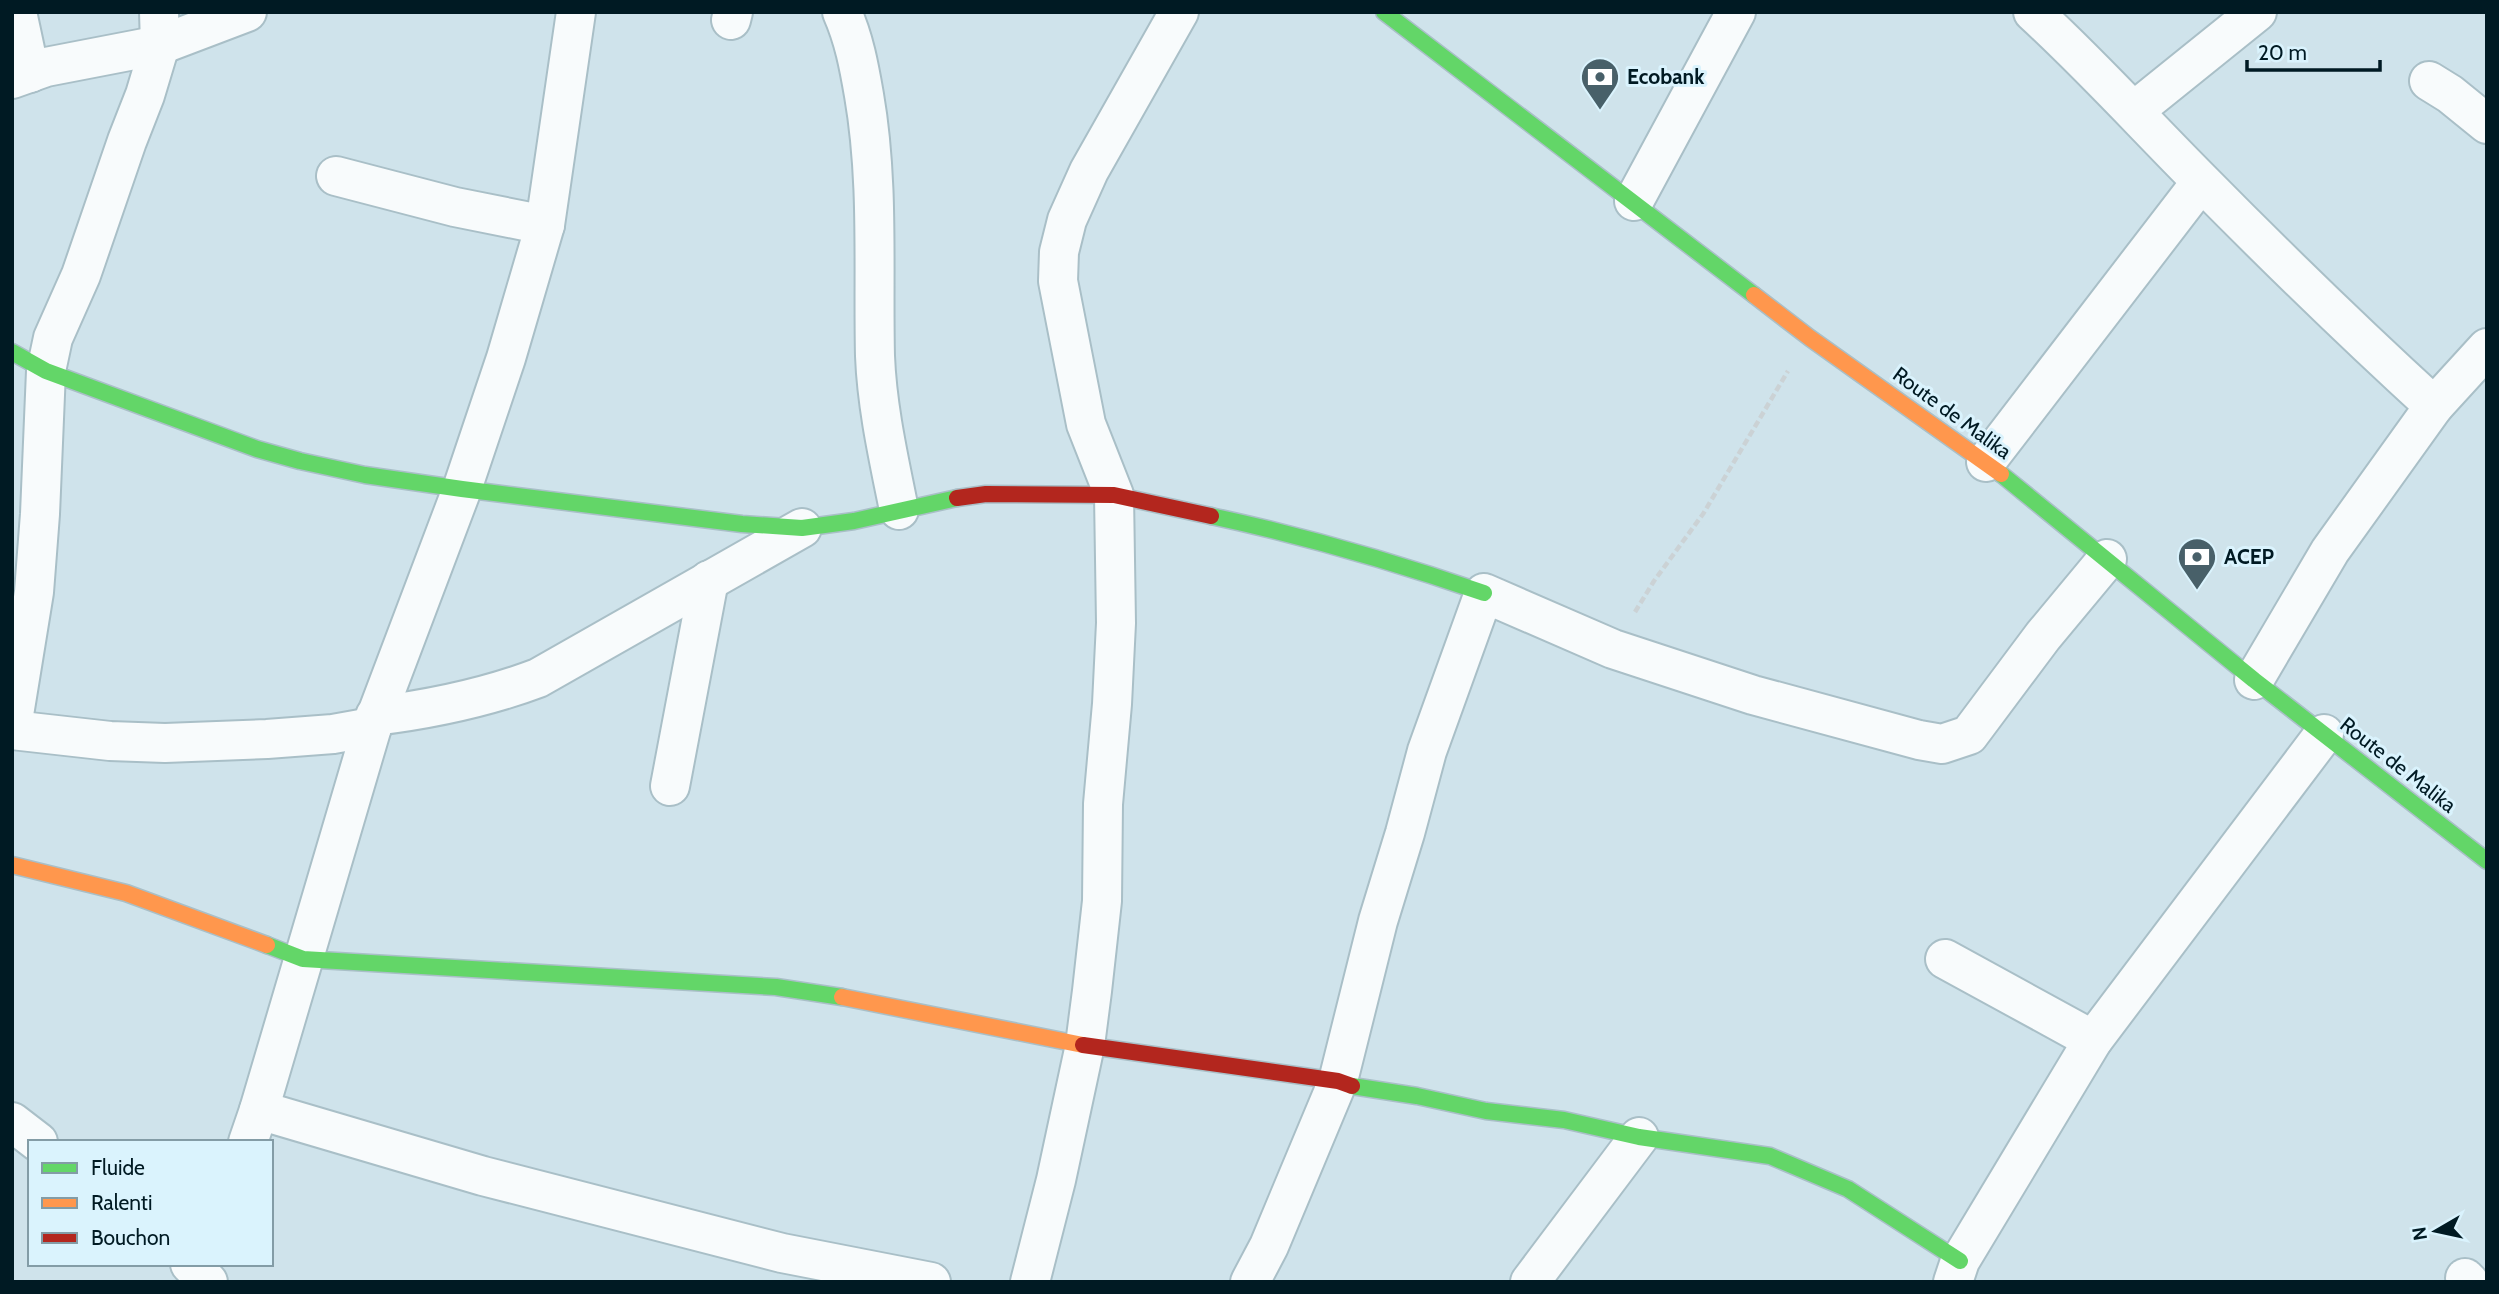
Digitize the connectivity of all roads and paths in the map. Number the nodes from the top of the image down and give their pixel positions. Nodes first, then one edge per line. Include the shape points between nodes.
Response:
1 (17, 12) edge
2 (247, 12) edge
3 (576, 12) edge
4 (842, 12) edge
5 (1178, 12) edge
6 (1384, 12) edge
7 (1736, 12) edge
8 (2033, 12) edge
9 (2257, 12) edge
10 (160, 29) edge
11 (21, 76) edge
12 (2429, 81) dead end
13 (2134, 111) junction
14 (2487, 124) edge
15 (336, 176) dead end
16 (2202, 182) junction
17 (1634, 201) junction
18 (545, 225) junction
19 (1810, 338) junction
20 (2487, 348) edge
21 (12, 352) edge
22 (46, 371) junction
23 (2434, 405) junction
24 (1986, 462) junction
25 (462, 489) junction
26 (1114, 495) junction
27 (899, 510) junction
28 (802, 528) junction
29 (2107, 559) junction
30 (709, 580) junction
31 (1484, 593) junction
32 (1613, 649) junction
33 (2254, 680) junction
34 (374, 722) junction
35 (12, 728) edge
36 (2324, 734) junction
37 (670, 786) dead end
38 (2487, 861) edge
39 (12, 865) edge
40 (303, 959) junction
41 (1945, 959) dead end
42 (2094, 1040) junction
43 (1085, 1045) junction
44 (1338, 1082) junction
45 (12, 1122) edge
46 (254, 1126) edge
47 (1639, 1136) junction
48 (35, 1140) edge
49 (1956, 1271) edge
50 (931, 1282) edge
51 (1030, 1282) edge
52 (1250, 1282) edge
53 (1530, 1282) edge

1 - 11 street
2 - 10 street
3 - 18 street
4 - 27 street via 858,59 870,127 875,194 875,360
5 - 26 street via 1088,171 1059,252 1058,281 1086,424
6 - 17 street, Route de Malika
7 - 17 street
8 - 13 street
9 - 13 street
10 - 11 street
10 - 22 street via 145,95 81,275 53,338
12 - 14 street
13 - 16 street
15 - 18 street
16 - 23 street via 2337,317
16 - 24 street
17 - 19 street, Route de Malika
18 - 25 street
19 - 24 street, Route de Malika
19 - 32 path via 1703,514 1654,581
20 - 23 street
21 - 22 street
22 - 25 street via 257,449 365,475
22 - 35 street via 34,592
23 - 33 street via 2330,551
24 - 29 street, Route de Malika
25 - 28 street
25 - 34 street
26 - 27 street via 986,495
26 - 31 street via 1293,534
26 - 43 street via 1116,623 1103,804 1102,901
27 - 28 street
28 - 30 street
29 - 32 street via 1969,735 1942,744 1753,695
29 - 33 street, Route de Malika
30 - 34 street via 538,678 498,693
30 - 37 street
31 - 32 street
31 - 44 street via 1427,751
33 - 36 street, Route de Malika
34 - 35 street via 333,734 165,743
34 - 40 street
36 - 38 street, Route de Malika
36 - 42 street
39 - 40 street via 126,893
40 - 43 street via 776,987 875,1002
40 - 46 street
41 - 42 street
42 - 49 street
43 - 44 street
43 - 51 street
44 - 47 street
44 - 52 street
45 - 48 street
46 - 50 street via 482,1176 782,1253
47 - 49 street via 1770,1156 1848,1189
47 - 53 street

